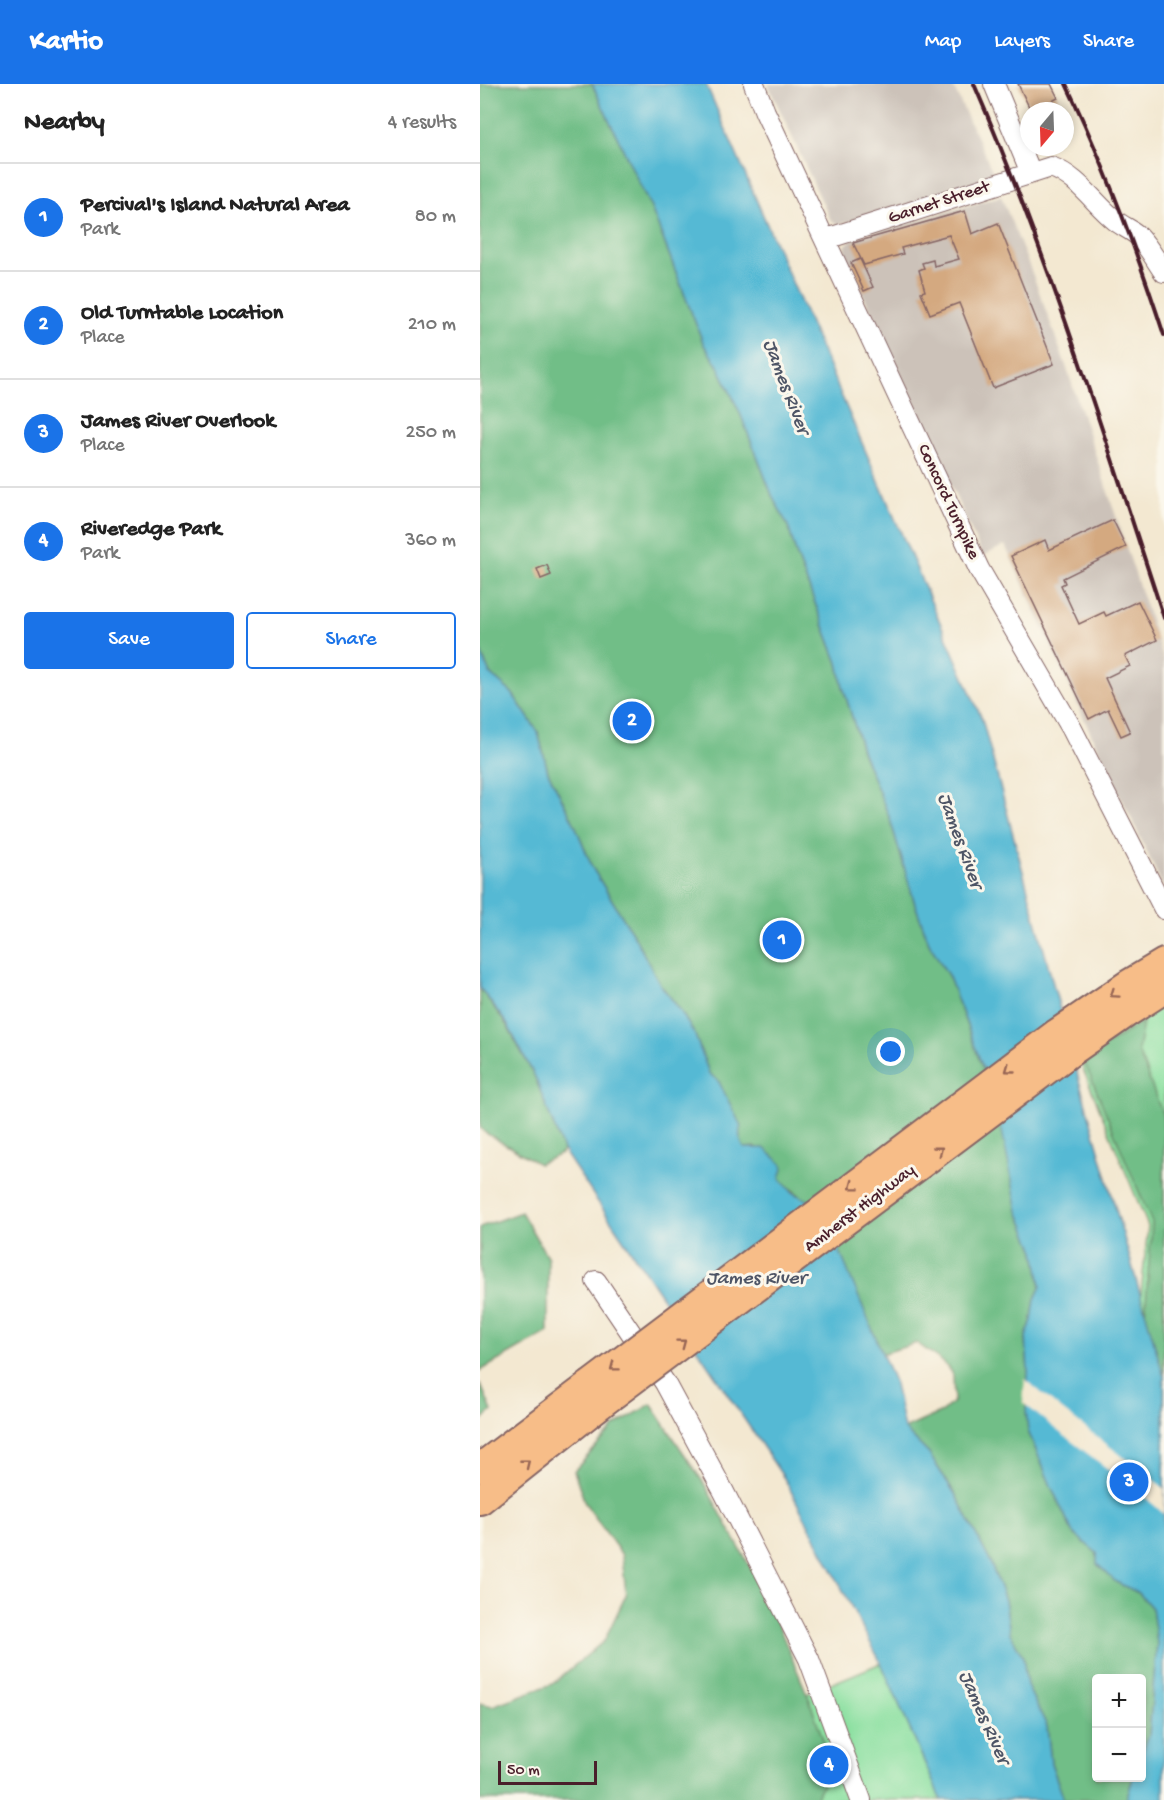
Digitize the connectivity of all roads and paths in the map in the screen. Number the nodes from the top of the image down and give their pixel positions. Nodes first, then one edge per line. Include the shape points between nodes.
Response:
1 (754, 84) edge
2 (994, 84) edge
3 (1031, 173) junction
4 (826, 239) junction
5 (1164, 272) edge
6 (1164, 909) edge
7 (1164, 963) edge
8 (1164, 989) edge
9 (1063, 1044) junction
10 (597, 1290) dead end
11 (596, 1394) junction
12 (480, 1468) edge
13 (480, 1500) edge
14 (861, 1800) edge

1 - 4 street, Concord Turnpike
2 - 3 street
3 - 4 street, Garnet Street
3 - 5 street, Garnet Street via 1051,167 1063,171 1104,211 1138,236
4 - 6 street, Concord Turnpike via 979,569 1072,729
7 -> 9 highway via 1129,984
8 - 9 highway via 1125,1014
9 - 11 highway, Amherst Highway, bridge
10 - 14 street via 665,1383 783,1606 809,1659
11 - 12 highway, Amherst Highway
13 -> 11 highway, Amherst Highway

